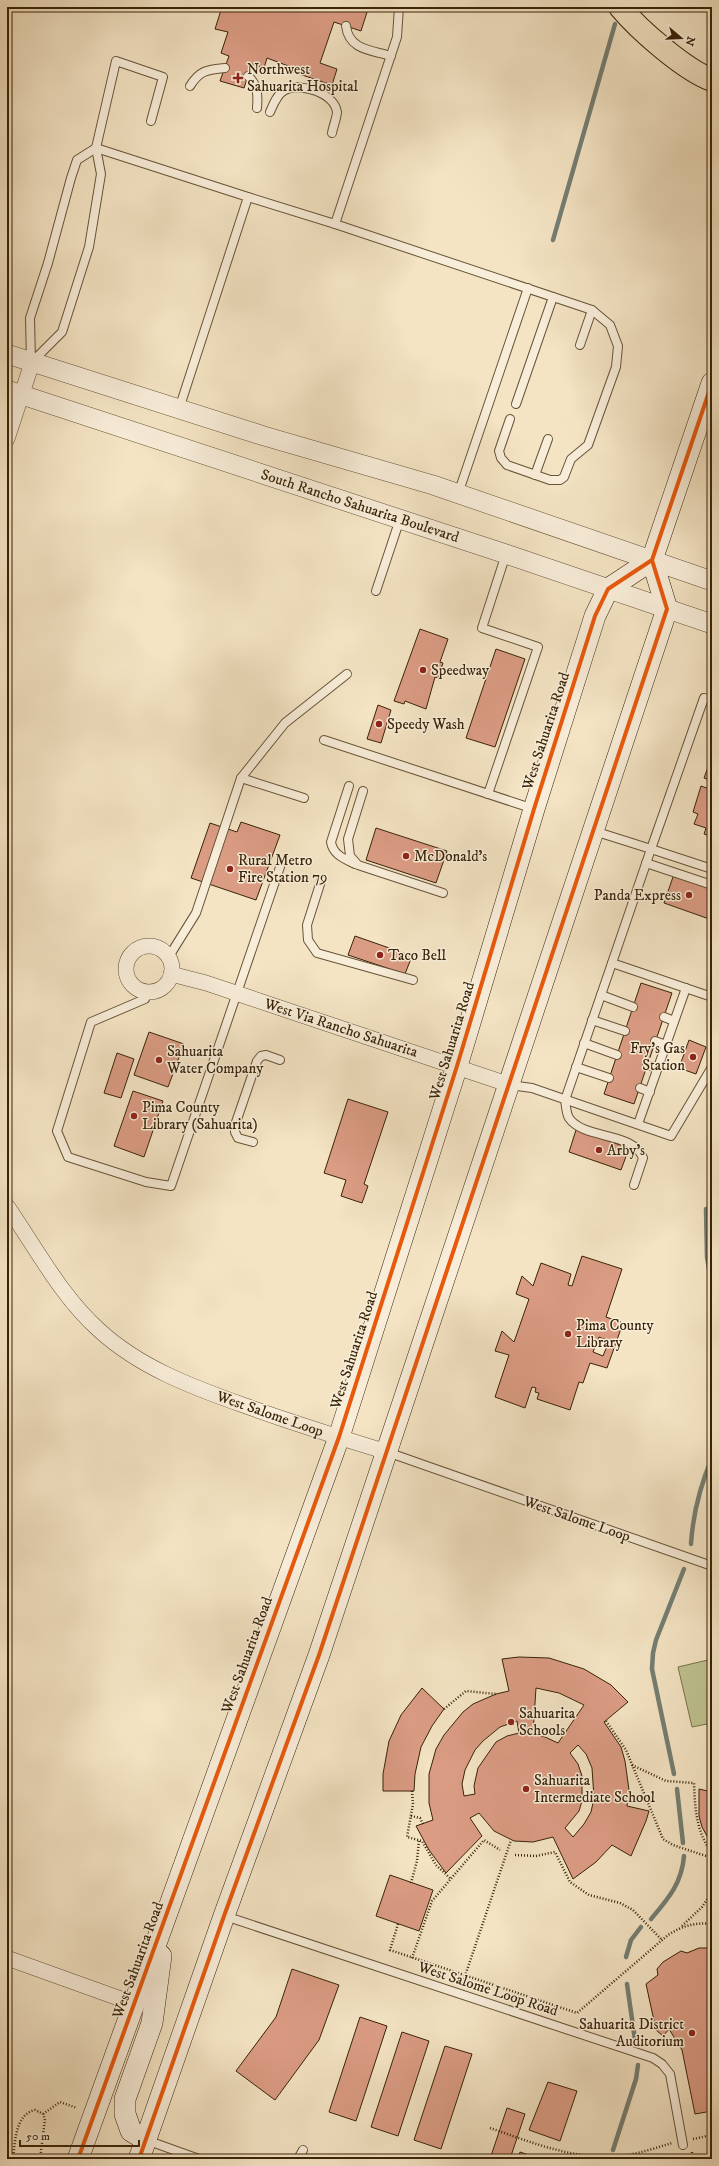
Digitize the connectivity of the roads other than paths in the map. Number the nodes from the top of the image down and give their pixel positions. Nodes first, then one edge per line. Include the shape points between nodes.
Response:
1 (399, 7) edge
2 (620, 7) edge
3 (346, 26) dead end
4 (391, 56) junction
5 (225, 68) dead end
6 (248, 76) dead end
7 (712, 80) edge
8 (190, 86) dead end
9 (257, 108) dead end
10 (270, 112) dead end
11 (151, 121) dead end
12 (332, 133) dead end
13 (96, 148) junction
14 (248, 197) junction
15 (335, 224) junction
16 (528, 288) junction
17 (553, 297) junction
18 (592, 310) junction
19 (580, 345) dead end
20 (7, 354) edge
21 (32, 363) junction
22 (712, 383) edge
23 (14, 392) edge
24 (516, 404) dead end
25 (179, 410) junction
26 (510, 419) dead end
27 (7, 439) edge
28 (548, 439) dead end
29 (535, 475) junction
30 (458, 494) junction
31 (400, 519) junction
32 (506, 554) junction
33 (652, 560) junction
34 (712, 581) edge
35 (608, 589) junction
36 (376, 591) dead end
37 (667, 609) junction
38 (712, 624) edge
39 (347, 674) dead end
40 (712, 700) edge
41 (324, 740) dead end
42 (241, 778) junction
43 (349, 786) dead end
44 (363, 791) dead end
45 (488, 794) junction
46 (304, 798) dead end
47 (534, 809) junction
48 (593, 830) junction
49 (651, 849) junction
50 (646, 863) junction
51 (358, 865) junction
52 (280, 867) dead end
53 (712, 869) edge
54 (321, 881) dead end
55 (712, 886) edge
56 (443, 893) dead end
57 (168, 958) junction
58 (612, 964) junction
59 (171, 974) junction
60 (413, 980) dead end
61 (686, 988) junction
62 (144, 992) junction
63 (236, 994) junction
64 (601, 996) junction
65 (712, 997) edge
66 (633, 1007) dead end
67 (664, 1017) dead end
68 (592, 1020) junction
69 (674, 1021) junction
70 (625, 1031) dead end
71 (655, 1041) dead end
72 (584, 1043) junction
73 (666, 1045) junction
74 (617, 1055) dead end
75 (280, 1060) dead end
76 (647, 1065) dead end
77 (457, 1066) junction
78 (576, 1067) junction
79 (712, 1067) edge
80 (658, 1068) junction
81 (609, 1078) dead end
82 (510, 1085) junction
83 (640, 1088) dead end
84 (650, 1092) junction
85 (565, 1100) junction
86 (638, 1124) junction
87 (253, 1142) dead end
88 (634, 1185) dead end
89 (7, 1206) edge
90 (338, 1437) junction
91 (387, 1452) junction
92 (712, 1566) edge
93 (224, 1916) junction
94 (165, 1923) junction
95 (7, 1958) edge
96 (136, 2004) junction
97 (146, 2140) junction
98 (683, 2143) road end
99 (303, 2150) dead end
100 (78, 2159) edge
101 (139, 2159) edge
102 (199, 2159) edge
103 (298, 2159) edge

1 - 4 lane via 397,37
2 - 7 highway via 672,56 699,75
3 - 4 lane via 347,36 356,46
4 - 15 lane
5 - 8 lane via 206,70 196,76
6 - 9 lane via 258,90
10 - 12 lane via 275,100 285,90 304,87 323,94 332,102 337,112
11 - 13 lane via 162,77 116,61
13 - 14 lane
13 - 21 lane via 77,160 71,178 30,318
13 - 21 lane via 101,174 89,247 62,332
14 - 15 lane
14 - 25 lane
15 - 16 lane
16 - 17 lane
16 - 30 lane
17 - 18 lane
17 - 24 lane
18 - 19 lane
18 - 29 lane via 610,324 618,346 616,366 588,445 571,459 564,477 560,480
20 - 21 street
21 - 23 street
21 - 25 street
22 - 33 main road
23 - 27 street
23 - 31 street, South Rancho Sahuarita Boulevard
25 - 30 street
26 - 29 lane via 499,451 501,458 507,465
28 - 29 lane
30 - 33 street
31 - 32 street, South Rancho Sahuarita Boulevard
31 - 36 lane
32 - 35 street, South Rancho Sahuarita Boulevard
32 - 45 lane via 482,628 538,647
33 - 34 street
33 - 35 main road
33 - 37 main road
35 - 37 street, South Rancho Sahuarita Boulevard
35 - 47 main road, West Sahuarita Road via 594,620
37 - 38 street, South Rancho Sahuarita Boulevard
37 - 48 main road
39 - 42 lane via 285,723
40 - 49 lane via 704,698
41 - 45 lane
42 - 46 lane
42 - 57 lane via 196,913
43 - 51 lane via 332,848 338,855
44 - 51 lane via 348,839 350,856
45 - 47 lane
47 - 77 main road, West Sahuarita Road
48 - 49 lane
48 - 82 main road
49 - 50 lane
49 - 53 lane
50 - 55 lane
50 - 58 lane
51 - 56 lane
52 - 63 lane
54 - 60 lane via 307,925 308,940 317,953
57 - 59 street via 172,967
57 - 62 street via 160,949 153,946 132,953 126,974 134,988
58 - 61 lane
58 - 64 lane
59 - 62 street via 163,987 157,991
59 - 63 street, West Via Rancho Sahuarita
61 - 65 lane
61 - 69 lane
62 - 63 lane via 145,999 91,1022 57,1131 68,1157 146,1182 171,1186
63 - 77 street, West Via Rancho Sahuarita
64 - 66 lane
64 - 68 lane
67 - 69 lane
68 - 70 lane
68 - 72 lane
69 - 73 lane
71 - 73 lane
72 - 74 lane
72 - 78 lane
73 - 80 lane
75 - 87 lane via 266,1055 257,1060 235,1125 234,1132 238,1138
76 - 80 lane
77 - 82 street, West Via Rancho Sahuarita
77 - 90 main road, West Sahuarita Road
78 - 81 lane
78 - 85 lane
79 - 86 lane via 671,1136
80 - 84 lane
82 - 85 lane via 532,1088
82 - 91 main road
83 - 84 lane
84 - 86 lane
85 - 86 lane
85 - 88 lane via 568,1117 576,1125 640,1150 643,1158
89 - 90 street, West Salome Loop via 69,1298 98,1330 120,1348 151,1367 196,1388
90 - 91 street, West Salome Loop
90 - 94 main road, West Sahuarita Road
91 - 92 lane, West Salome Loop
91 - 93 main road via 319,1655
93 - 97 main road
93 - 98 lane, West Salome Loop Road via 658,2061 670,2074
94 - 96 main road, West Sahuarita Road
94 - 97 main road via 152,2023 125,2099 125,2114 131,2131
95 - 96 street
96 - 100 main road, West Sahuarita Road
97 - 101 main road
97 - 102 lane
99 - 103 lane

